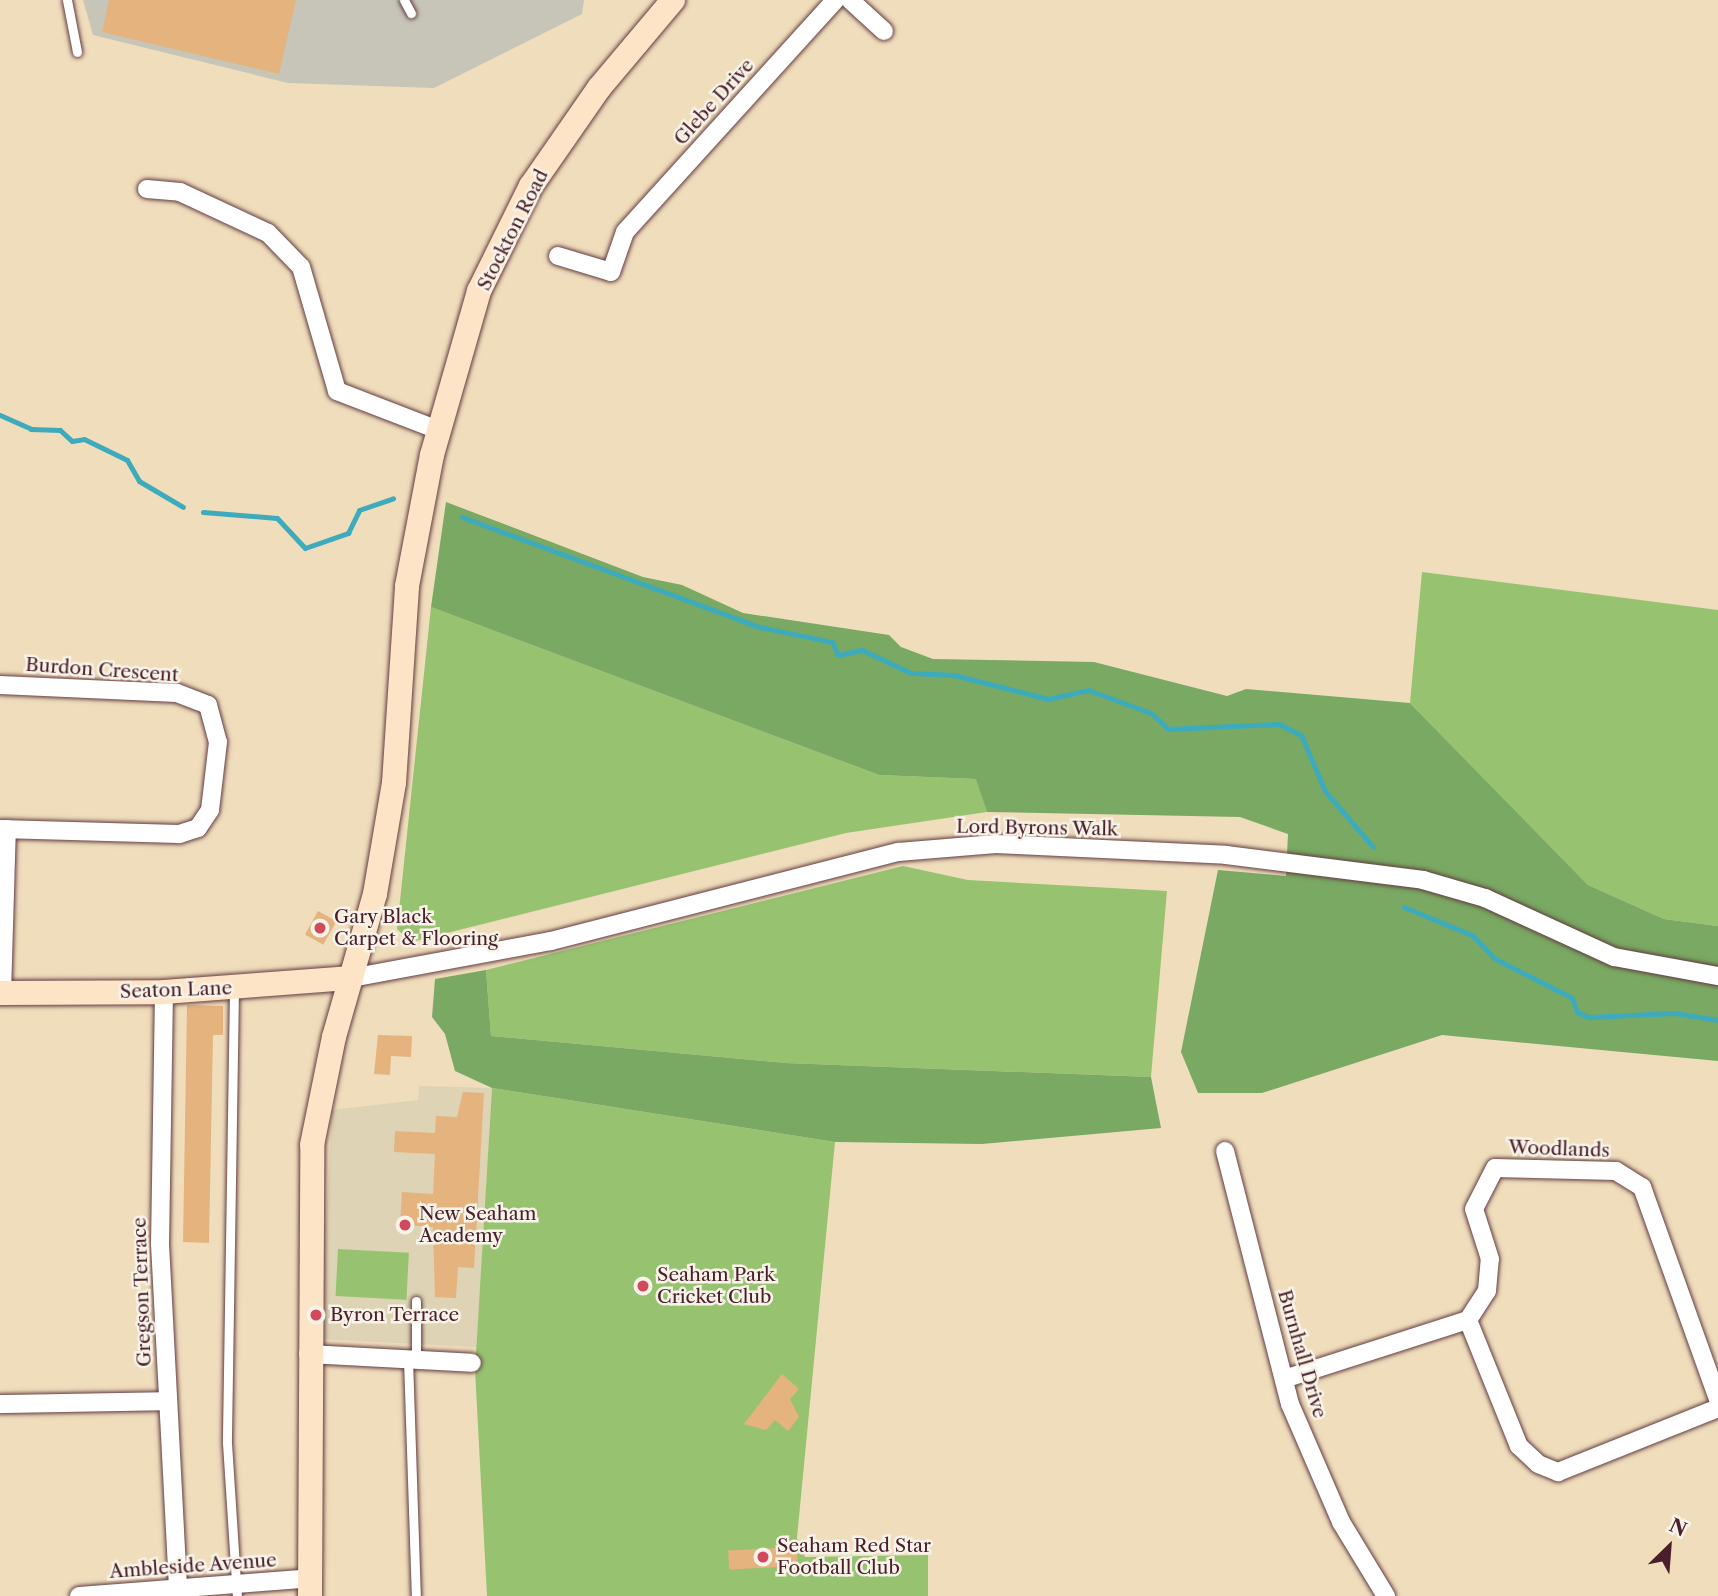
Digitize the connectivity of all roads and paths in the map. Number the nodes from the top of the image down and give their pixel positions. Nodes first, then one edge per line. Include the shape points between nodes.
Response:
1 (67, 0) edge
2 (404, 0) edge
3 (673, 0) edge
4 (835, 0) edge
5 (850, 0) edge
6 (411, 12) dead end
7 (884, 31) dead end
8 (77, 52) dead end
9 (147, 188) dead end
10 (558, 256) dead end
11 (438, 430) junction
12 (0, 685) edge
13 (4, 829) edge
14 (1718, 976) edge
15 (351, 978) junction
16 (234, 988) junction
17 (164, 992) junction
18 (1, 993) edge
19 (1225, 1151) dead end
20 (416, 1301) dead end
21 (1468, 1320) junction
22 (308, 1354) junction
23 (412, 1360) junction
24 (471, 1363) dead end
25 (1284, 1379) junction
26 (1718, 1399) edge
27 (168, 1401) junction
28 (0, 1404) edge
29 (1718, 1408) edge
30 (310, 1587) edge
31 (178, 1590) junction
32 (237, 1590) edge
33 (79, 1596) edge
34 (416, 1596) edge
35 (1386, 1596) edge

1 - 8 lane
2 - 6 lane
3 - 11 main road, Stockton Road via 599,88 531,186 479,291
4 - 10 street, Glebe Drive via 625,232 611,272
5 - 7 street
9 - 11 street via 180,192 268,233 300,267 337,391
11 - 15 main road, Stockton Road via 407,586 394,783 375,894
12 - 13 street, Burdon Crescent via 177,693 208,705 218,742 209,810 198,828 179,834
13 - 18 street
14 - 15 street, Lord Byrons Walk via 1614,957 1485,898 1423,880 1226,855 996,844 898,852 551,941
15 - 16 main road, Seaton Lane
15 - 22 main road, Stockton Road via 312,1145
16 - 17 main road, Seaton Lane
16 - 32 lane via 226,1443
17 - 18 main road, Seaton Lane
17 - 27 street, Gregson Terrace via 160,1244
19 - 25 street, Burnhall Drive
20 - 23 lane
21 - 25 street
21 - 26 street, Woodlands via 1487,1291 1490,1259 1474,1209 1495,1168 1616,1171 1642,1187
21 - 29 street via 1519,1446 1538,1464 1558,1472
22 - 23 street
22 - 30 main road, Stockton Road
23 - 24 street
23 - 34 lane
25 - 35 street, Burnhall Drive via 1342,1522
27 - 28 street
27 - 31 street, Gregson Terrace
30 - 32 street, Ambleside Avenue
31 - 32 street, Ambleside Avenue
31 - 33 street, Ambleside Avenue

